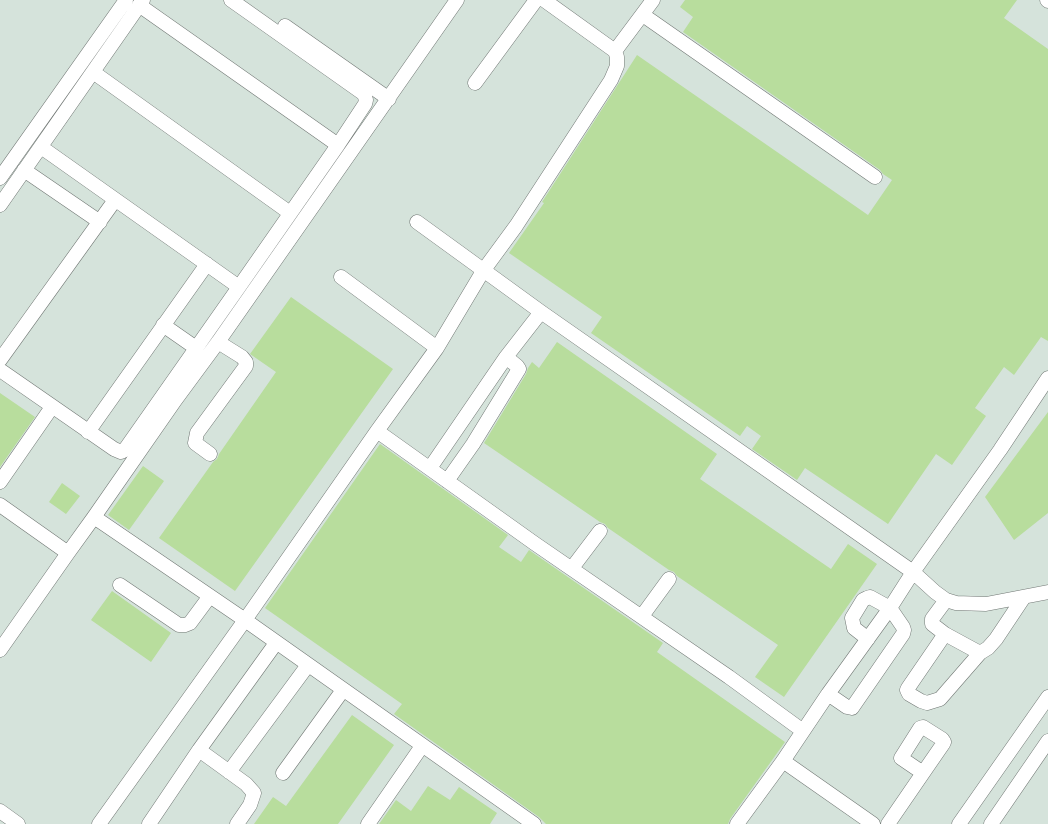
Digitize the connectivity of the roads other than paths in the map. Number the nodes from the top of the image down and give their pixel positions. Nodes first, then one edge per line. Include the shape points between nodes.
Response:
1 (126, 0) edge
2 (231, 0) edge
3 (247, 0) edge
4 (457, 0) edge
5 (536, 0) edge
6 (544, 0) edge
7 (654, 0) edge
8 (141, 2) edge
9 (643, 15) junction
10 (615, 51) junction
11 (93, 72) junction
12 (475, 83) dead end
13 (388, 99) junction
14 (338, 145) junction
15 (41, 147) junction
16 (24, 170) junction
17 (874, 177) dead end
18 (0, 178) edge
19 (115, 200) junction
20 (0, 205) edge
21 (290, 213) junction
22 (100, 222) junction
23 (417, 222) dead end
24 (207, 264) junction
25 (483, 271) junction
26 (341, 277) dead end
27 (239, 287) junction
28 (541, 312) junction
29 (163, 325) junction
30 (218, 342) junction
31 (196, 348) junction
32 (437, 348) junction
33 (506, 357) junction
34 (0, 360) edge
35 (0, 370) edge
36 (1048, 378) edge
37 (52, 406) junction
38 (377, 431) junction
39 (88, 432) junction
40 (210, 454) dead end
41 (430, 468) junction
42 (447, 481) junction
43 (0, 482) edge
44 (0, 505) edge
45 (94, 517) junction
46 (600, 530) dead end
47 (68, 553) junction
48 (572, 568) junction
49 (913, 572) junction
50 (669, 579) dead end
51 (120, 585) dead end
52 (1048, 592) edge
53 (210, 596) junction
54 (1024, 597) junction
55 (946, 600) junction
56 (890, 608) junction
57 (642, 616) junction
58 (245, 620) junction
59 (945, 634) junction
60 (868, 639) junction
61 (276, 643) junction
62 (0, 650) edge
63 (980, 653) junction
64 (308, 665) junction
65 (343, 690) junction
66 (828, 694) junction
67 (1048, 697) edge
68 (804, 730) junction
69 (1048, 741) edge
70 (422, 746) junction
71 (199, 750) junction
72 (783, 761) junction
73 (229, 772) junction
74 (283, 773) dead end
75 (923, 773) dead end
76 (0, 811) edge
77 (18, 824) edge
78 (99, 824) edge
79 (149, 824) edge
80 (237, 824) edge
81 (368, 824) edge
82 (534, 824) edge
83 (737, 824) edge
84 (873, 824) edge
85 (888, 824) edge
86 (959, 824) edge
87 (991, 824) edge

1 - 18 street
2 - 14 street via 364,94 365,104
3 - 13 street
4 - 13 street
5 - 12 street
6 - 10 street
7 - 9 street
8 - 11 street
8 - 14 street
9 - 10 street
9 - 17 street
10 - 25 street via 617,66 611,80
11 - 15 street
11 - 21 street
13 - 30 street
14 - 21 street
15 - 16 street
15 - 19 street
16 - 20 street
16 - 22 street
19 - 22 street
19 - 24 street
21 - 27 street
22 - 34 street
23 - 25 street
24 - 27 street
24 - 29 street
25 - 28 street
25 - 32 street
26 - 32 street
27 - 31 street
28 - 33 street
28 - 49 street
29 - 31 street
29 - 39 street
30 - 40 street via 242,357 246,366 197,433 195,443
30 - 45 street
31 - 39 street via 121,452
32 - 38 street
33 - 41 street
33 - 42 street via 519,369
35 - 37 street
36 - 49 street
37 - 39 street
37 - 43 street
38 - 41 street
38 - 58 street
41 - 42 street
42 - 48 street
44 - 47 street
45 - 47 street
45 - 53 street
46 - 48 street
47 - 62 street
48 - 57 street
49 - 55 street
49 - 56 street
50 - 57 street
51 - 53 street via 179,625 190,624
52 - 54 street
53 - 58 street
54 - 55 street via 986,604
54 - 63 street via 996,639
55 - 59 street via 931,622
56 - 60 street
56 - 60 street via 870,597 858,607 852,618 853,625
56 - 66 street via 904,630 852,708
57 - 68 street
58 - 61 street
58 - 78 street
59 - 63 street
59 - 63 street via 907,690 921,702 940,700
60 - 66 street
61 - 64 street
61 - 71 street
64 - 65 street
64 - 73 street
65 - 70 street
65 - 74 street
66 - 68 street
67 - 86 street
68 - 72 street
69 - 87 street
70 - 81 street
70 - 82 street
71 - 73 street
71 - 79 street
72 - 83 street
72 - 84 street
73 - 80 street via 254,793
75 - 85 street
76 - 77 street

